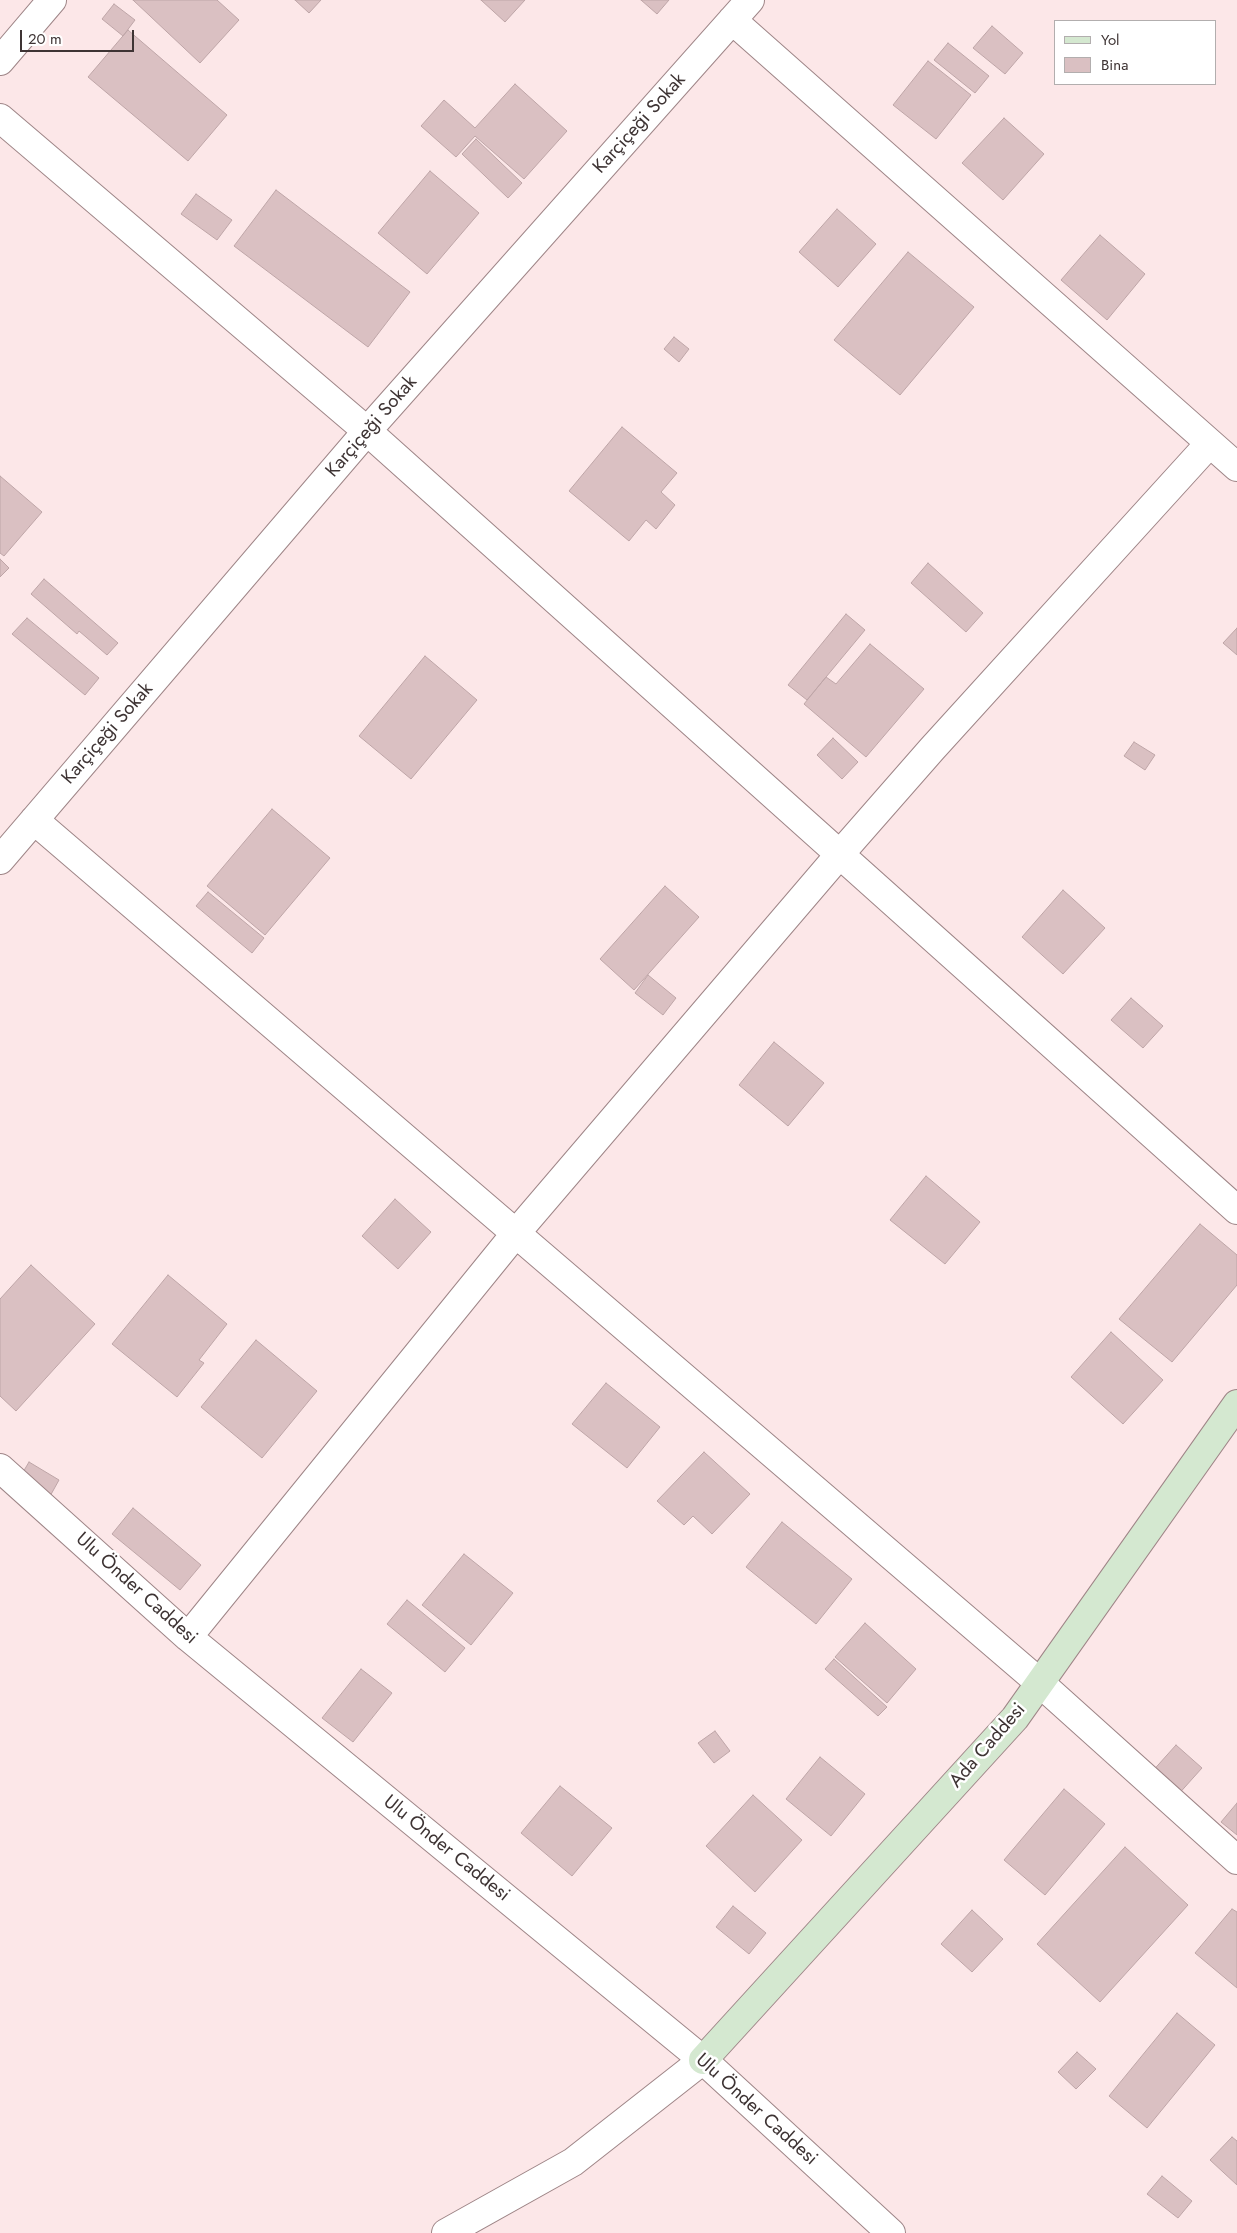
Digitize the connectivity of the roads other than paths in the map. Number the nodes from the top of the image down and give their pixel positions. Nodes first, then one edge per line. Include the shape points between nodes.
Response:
1 (52, 0) edge
2 (750, 0) edge
3 (732, 20) junction
4 (0, 61) edge
5 (0, 118) edge
6 (367, 431) junction
7 (1210, 443) junction
8 (1237, 466) edge
9 (34, 820) junction
10 (840, 854) junction
11 (0, 860) edge
12 (1237, 1210) edge
13 (516, 1234) junction
14 (1237, 1404) edge
15 (0, 1468) edge
16 (188, 1637) junction
17 (1040, 1683) junction
18 (1237, 1860) edge
19 (703, 2060) junction
20 (446, 2233) edge
21 (890, 2233) edge

1 - 4 street
2 - 3 street, Karçiçeği Sokak
3 - 6 street, Karçiçeği Sokak
3 - 7 street
5 - 6 street
6 - 9 street, Karçiçeği Sokak
6 - 10 street
7 - 8 street
7 - 10 street
9 - 11 street, Karçiçeği Sokak
9 - 13 street
10 - 12 street
10 - 13 street
13 - 16 street
13 - 17 street
14 - 17 main road, Ada Caddesi
15 - 16 street, Ulu Önder Caddesi
16 - 19 street, Ulu Önder Caddesi
17 - 18 street
17 - 19 main road, Ada Caddesi via 1015,1718
19 - 20 street via 573,2162
19 - 21 street, Ulu Önder Caddesi

